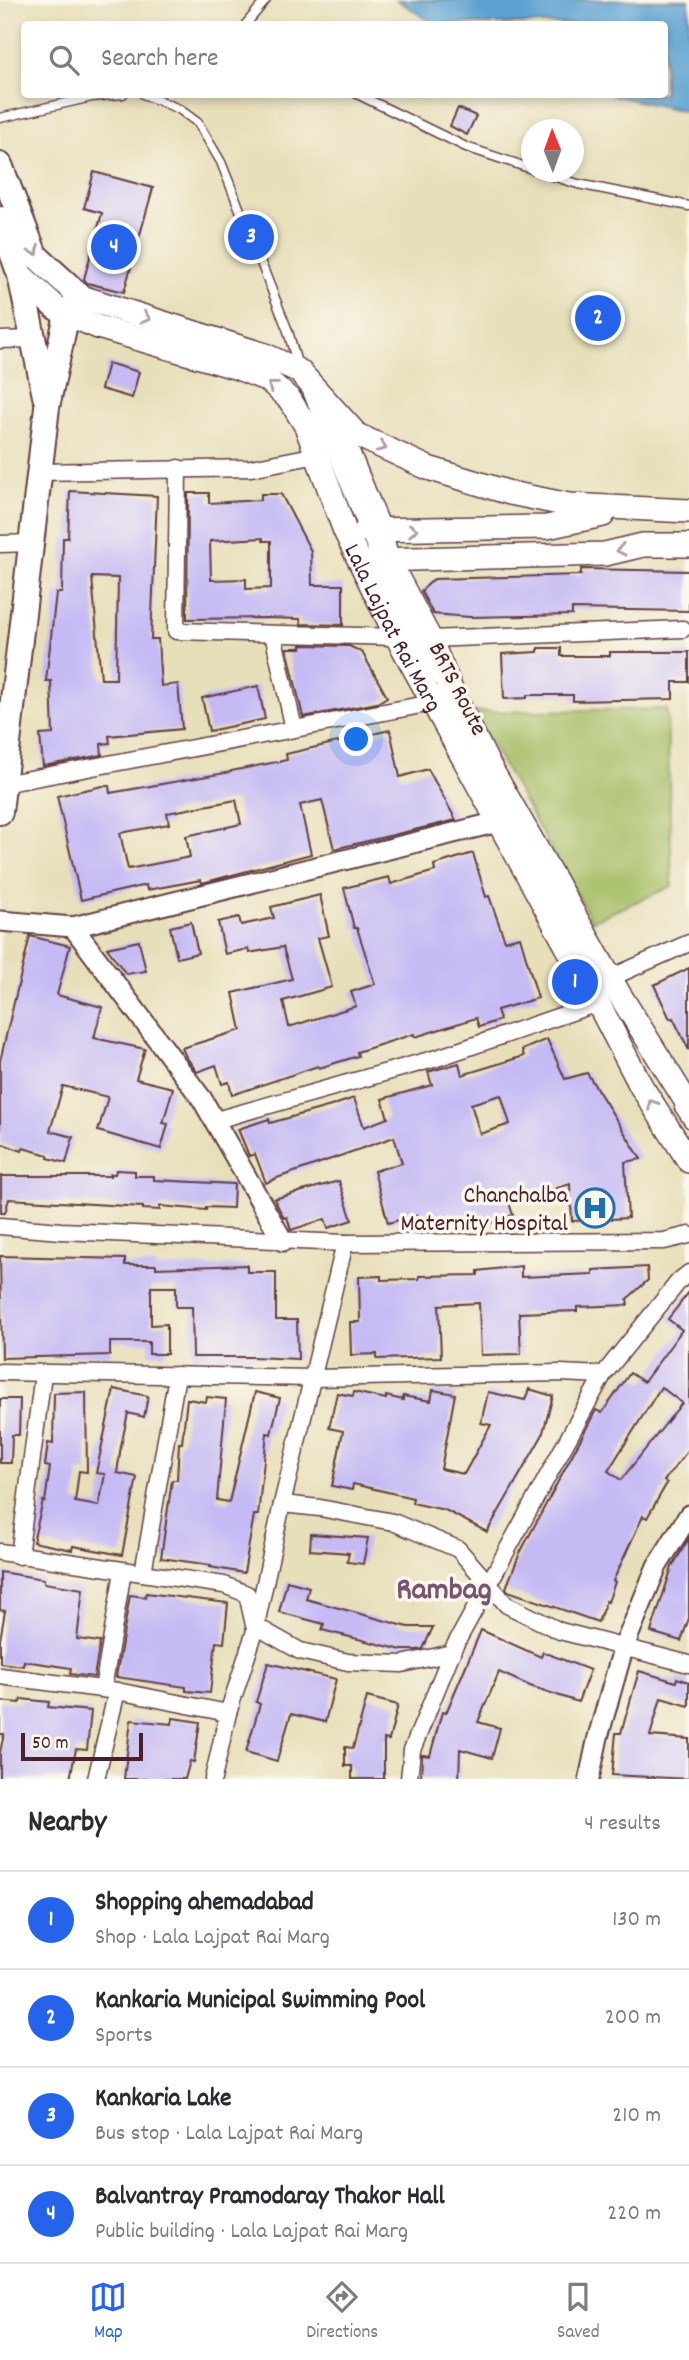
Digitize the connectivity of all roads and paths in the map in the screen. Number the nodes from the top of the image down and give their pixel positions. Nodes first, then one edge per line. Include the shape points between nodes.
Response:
1 (266, 0) edge
2 (248, 21) edge
3 (88, 98) edge
4 (153, 98) edge
5 (365, 98) edge
6 (0, 118) edge
7 (0, 166) edge
8 (521, 166) edge
9 (572, 182) edge
10 (689, 206) edge
11 (0, 219) edge
12 (20, 275) junction
13 (74, 306) junction
14 (33, 339) junction
15 (0, 340) edge
16 (299, 371) junction
17 (47, 407) junction
18 (329, 407) junction
19 (317, 455) junction
20 (178, 468) junction
21 (40, 472) junction
22 (629, 510) junction
23 (654, 510) junction
24 (689, 511) edge
25 (363, 530) junction
26 (31, 543) junction
27 (0, 544) edge
28 (654, 545) junction
29 (689, 545) edge
30 (375, 559) junction
31 (683, 629) dead end
32 (274, 634) junction
33 (397, 637) junction
34 (430, 639) junction
35 (8, 687) edge
36 (434, 694) junction
37 (454, 720) dead end
38 (294, 729) junction
39 (3, 785) junction
40 (0, 812) edge
41 (498, 822) junction
42 (525, 850) dead end
43 (552, 895) dead end
44 (0, 921) edge
45 (73, 927) junction
46 (689, 943) edge
47 (610, 978) junction
48 (598, 1003) junction
49 (689, 1106) edge
50 (216, 1120) junction
51 (689, 1123) edge
52 (689, 1161) edge
53 (0, 1226) edge
54 (689, 1235) edge
55 (283, 1241) junction
56 (345, 1243) junction
57 (689, 1273) edge
58 (0, 1372) edge
59 (43, 1374) junction
60 (603, 1375) junction
61 (177, 1376) junction
62 (313, 1378) junction
63 (282, 1504) junction
64 (689, 1514) edge
65 (0, 1552) edge
66 (19, 1556) junction
67 (122, 1571) junction
68 (143, 1573) junction
69 (488, 1584) junction
70 (254, 1625) junction
71 (623, 1649) junction
72 (452, 1653) junction
73 (689, 1664) edge
74 (0, 1675) edge
75 (110, 1690) junction
76 (228, 1713) junction
77 (594, 1776) edge
78 (96, 1779) edge
79 (214, 1779) edge
80 (409, 1779) edge

1 - 2 lane
3 - 6 lane
4 - 16 lane via 198,123 221,162 288,331
5 - 8 lane via 466,147
7 -> 13 main road via 35,255
9 - 10 lane
11 - 12 main road, Lala Lajpat Rai Marg
12 - 13 main road, Lala Lajpat Rai Marg via 55,307
12 - 14 main road
13 -> 16 main road via 265,355
13 - 17 main road
19 -> 13 main road, Lala Lajpat Rai Marg via 306,426 268,380 98,327
14 - 15 street
14 - 17 main road
16 - 18 main road
16 - 25 lane
17 - 21 main road
18 -> 22 main road via 356,435 428,468 510,493 569,505
18 - 25 main road, Lala Lajpat Rai Marg
19 - 20 street via 251,468
19 - 25 main road, Lala Lajpat Rai Marg
20 - 21 street
20 - 32 street via 176,631
21 - 26 main road
22 - 23 main road
25 -> 22 main road via 547,527
23 - 24 main road
23 - 28 main road
25 - 30 main road, Lala Lajpat Rai Marg
25 - 30 main road, Lala Lajpat Rai Marg
26 - 27 street
26 - 35 main road
28 - 29 main road
28 -> 30 main road via 605,554
30 - 33 main road, Lala Lajpat Rai Marg
30 - 34 main road, Lala Lajpat Rai Marg
30 - 36 lane, BRTS Route
31 - 34 street
32 - 33 street
32 - 38 street
33 - 36 main road, Lala Lajpat Rai Marg
34 - 47 main road, Lala Lajpat Rai Marg via 486,760
35 - 39 main road
36 - 38 street
36 - 41 main road, Lala Lajpat Rai Marg
37 - 42 lane, BRTS Route
38 - 39 street
39 - 40 main road
41 - 45 street
41 - 48 main road, Lala Lajpat Rai Marg
43 - 51 lane
44 - 45 street
45 - 50 street
46 - 47 street
47 - 49 main road, Lala Lajpat Rai Marg
48 - 50 street via 437,1058
52 -> 48 main road, Lala Lajpat Rai Marg via 640,1086
50 - 55 street
53 - 55 street
54 - 56 street via 664,1241
55 - 56 street
56 - 62 street
57 - 60 street
58 - 59 street
59 - 61 street
59 - 66 street
60 - 62 street
60 - 69 street
61 - 62 street
61 - 68 street
62 - 63 street
63 - 69 street via 393,1522 458,1549
63 - 70 street
64 - 71 street via 657,1566
65 - 66 street
66 - 67 street
67 - 68 street
67 - 75 street
68 - 70 street via 224,1585 247,1594
69 - 71 street via 506,1605 549,1626
69 - 72 street
70 - 72 street via 300,1651 348,1662 402,1664
70 - 76 street
71 - 73 street
71 - 77 street
72 - 80 street via 412,1750
74 - 75 street
75 - 76 street
75 - 78 street
76 - 79 street

